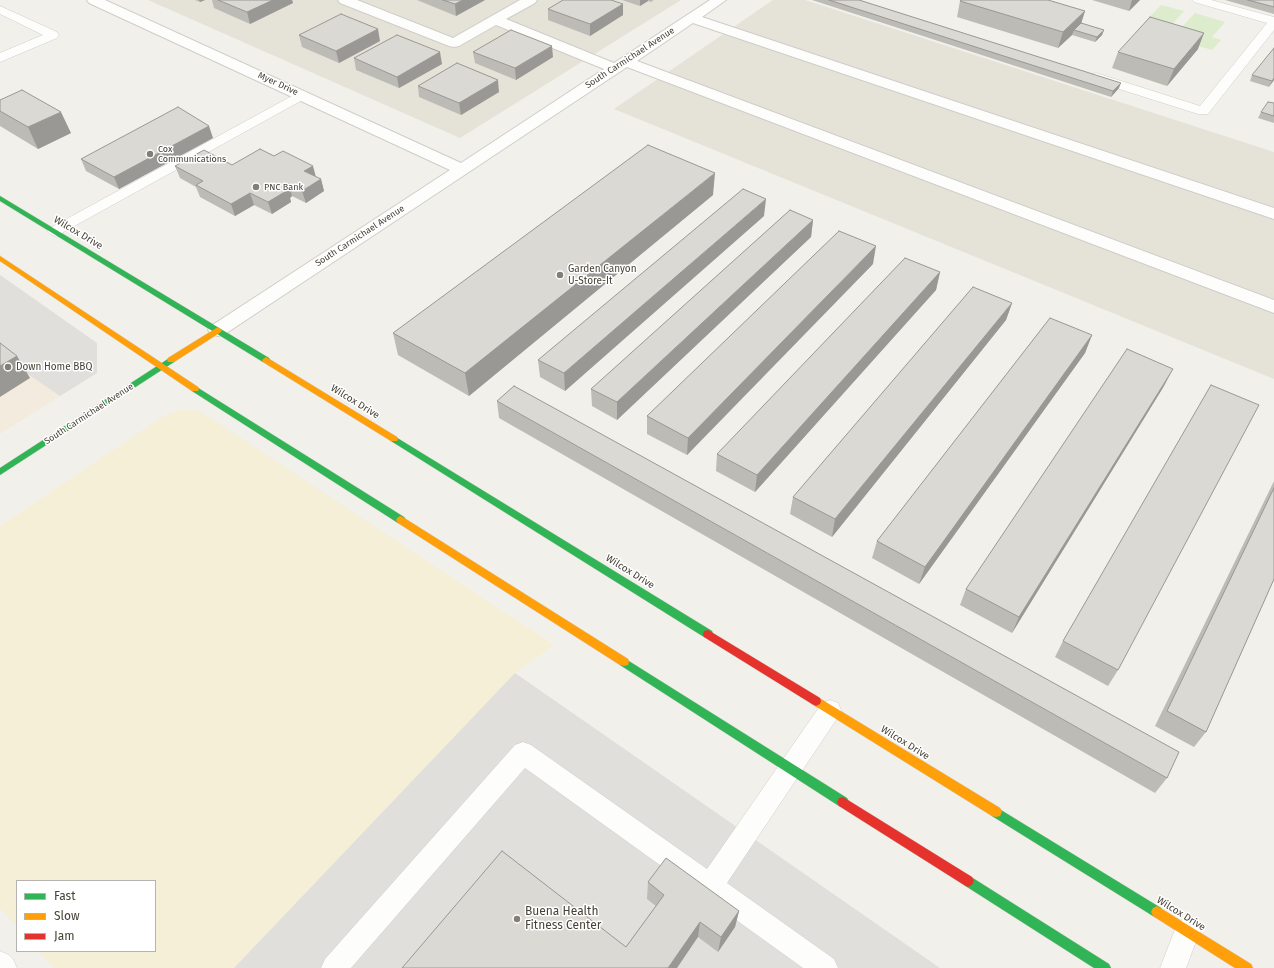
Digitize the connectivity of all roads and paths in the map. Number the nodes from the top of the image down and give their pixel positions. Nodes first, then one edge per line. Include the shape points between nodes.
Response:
1 (94, 0) edge
2 (345, 0) edge
3 (530, 0) edge
4 (719, 0) edge
5 (1198, 0) edge
6 (0, 10) edge
7 (692, 18) junction
8 (495, 20) junction
9 (1274, 22) edge
10 (0, 58) edge
11 (620, 65) junction
12 (1081, 72) edge
13 (301, 95) junction
14 (462, 169) junction
15 (0, 198) edge
16 (1274, 214) edge
17 (55, 231) junction
18 (0, 258) edge
19 (1274, 307) edge
20 (218, 330) junction
21 (160, 367) junction
22 (0, 472) edge
23 (830, 710) junction
24 (790, 767) junction
25 (710, 886) junction
26 (1187, 931) junction
27 (0, 964) edge
28 (4, 968) edge
29 (334, 968) edge
30 (825, 968) edge
31 (1105, 968) edge
32 (1173, 968) edge
33 (1247, 968) edge

1 - 13 street, Myer Drive
2 - 8 street via 454,43
3 - 8 street
4 - 7 street, South Carmichael Avenue
5 - 9 lane
6 - 10 lane via 53,35
7 - 11 street, South Carmichael Avenue
7 - 16 street
8 - 11 street
9 - 12 lane via 1203,111
11 - 14 street, South Carmichael Avenue
11 - 19 street
13 - 14 street, Myer Drive
13 - 17 lane
14 - 20 street, South Carmichael Avenue
15 - 17 street, Wilcox Drive
17 - 20 street, Wilcox Drive
18 - 21 street
20 - 21 street, South Carmichael Avenue
20 - 23 street, Wilcox Drive
21 - 22 street, South Carmichael Avenue
21 - 24 street
23 - 24 lane
23 - 26 street, Wilcox Drive
24 - 25 lane
24 - 31 street
25 - 29 lane via 523,753
25 - 30 lane
26 - 32 lane
26 - 33 street, Wilcox Drive
27 - 28 lane

